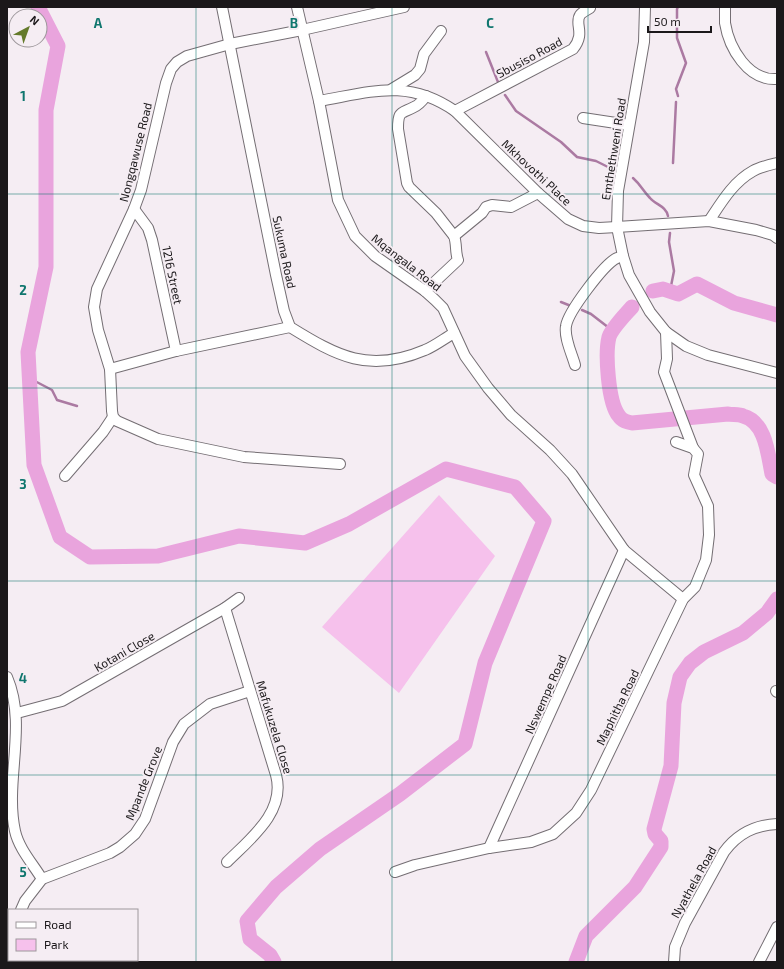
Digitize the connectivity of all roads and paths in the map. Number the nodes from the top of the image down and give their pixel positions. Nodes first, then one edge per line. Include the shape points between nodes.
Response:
1 (222, 7) edge
2 (297, 7) edge
3 (404, 7) edge
4 (645, 7) edge
5 (725, 7) edge
6 (590, 8) edge
7 (370, 11) edge
8 (302, 30) junction
9 (441, 31) dead end
10 (230, 44) junction
11 (777, 79) edge
12 (392, 89) junction
13 (426, 96) junction
14 (319, 101) junction
15 (455, 111) junction
16 (583, 118) dead end
17 (629, 125) junction
18 (777, 163) edge
19 (538, 193) junction
20 (134, 209) junction
21 (709, 221) junction
22 (617, 227) junction
23 (454, 236) junction
24 (777, 238) edge
25 (623, 256) junction
26 (425, 291) junction
27 (290, 327) junction
28 (666, 332) junction
29 (454, 333) junction
30 (176, 351) junction
31 (575, 365) dead end
32 (110, 369) junction
33 (777, 373) edge
34 (113, 414) junction
35 (676, 442) dead end
36 (693, 448) junction
37 (340, 464) dead end
38 (65, 476) dead end
39 (624, 550) junction
40 (239, 598) dead end
41 (683, 599) junction
42 (225, 608) junction
43 (7, 677) edge
44 (250, 691) junction
45 (17, 713) junction
46 (777, 824) edge
47 (489, 848) junction
48 (227, 862) dead end
49 (395, 872) dead end
50 (42, 879) junction
51 (21, 909) edge
52 (777, 927) edge
53 (674, 962) edge
54 (759, 962) edge

1 - 10 street, Sukuma Road
2 - 8 street, Mqangala Road
3 - 7 street, Nongqawuse Road
4 - 17 street, Emthethweni Road via 644,42
5 - 11 street via 727,32 739,58 749,70 761,77
6 - 15 street, Sbusiso Road via 578,18 580,38 573,49
7 - 8 street, Nongqawuse Road
8 - 10 street, Nongqawuse Road
8 - 14 street, Mqangala Road
9 - 12 street via 424,54 420,69 415,75
10 - 20 street, Nongqawuse Road via 187,56 171,69
10 - 27 street, Sukuma Road via 276,275
12 - 13 street, Mkhovothi Place via 408,90
12 - 14 street, Mkhovothi Place
13 - 15 street, Mkhovothi Place via 442,102
13 - 23 street via 418,105 400,114 398,129 407,183
14 - 26 street, Mqangala Road via 338,200 355,236 375,256
15 - 19 street, Mkhovothi Place
16 - 17 street
17 - 22 street, Emthethweni Road via 618,191
18 - 21 street via 754,170 746,176 732,188
19 - 22 street, Mkhovothi Place via 568,219 583,226
19 - 23 street via 511,207 486,207
20 - 30 street, 1216 Street via 148,228 152,240
20 - 32 street, Nongqawuse Road via 97,289 94,307
21 - 22 street, Mkhovothi Place
21 - 24 street, Mkhovothi Place via 756,230
22 - 25 street, Emthethweni Road
23 - 26 street via 458,261
25 - 28 street, Emthethweni Road via 638,292
25 - 31 street via 606,268 568,319 566,332
26 - 29 street, Mqangala Road via 442,308
27 - 29 street via 332,352 355,359 374,361 395,360 426,350
27 - 30 street
28 - 33 street, Emthethweni Road via 686,346 708,355
28 - 36 street via 667,359 664,372
29 - 39 street, Mqangala Road via 465,356 488,388 572,474
30 - 32 street
32 - 34 street, Nongqawuse Road
34 - 37 street via 117,421 124,425 158,439 244,457
34 - 38 street via 98,438
35 - 36 street
36 - 41 street, Maphitha Road via 698,454 694,475 708,506 709,535 706,560 695,587
39 - 41 street, Mqangala Road
39 - 47 street, Nswempe Road
40 - 42 street, Kotani Close
41 - 47 street, Maphitha Road via 594,783 576,813 553,834 531,842
42 - 44 street, Mafukuzela Close
42 - 45 street, Kotani Close via 62,701
43 - 45 street
44 - 48 street, Mafukuzela Close via 278,789 274,808 264,824
44 - 50 street, Mpande Grove via 210,704 184,724 173,742 145,819 135,834 110,853
45 - 50 street via 12,812 21,846
46 - 53 street, Nyathela Road via 750,829 730,844 724,852 685,923 675,947
47 - 49 street, Maphitha Road via 416,864
50 - 51 street
52 - 54 street

